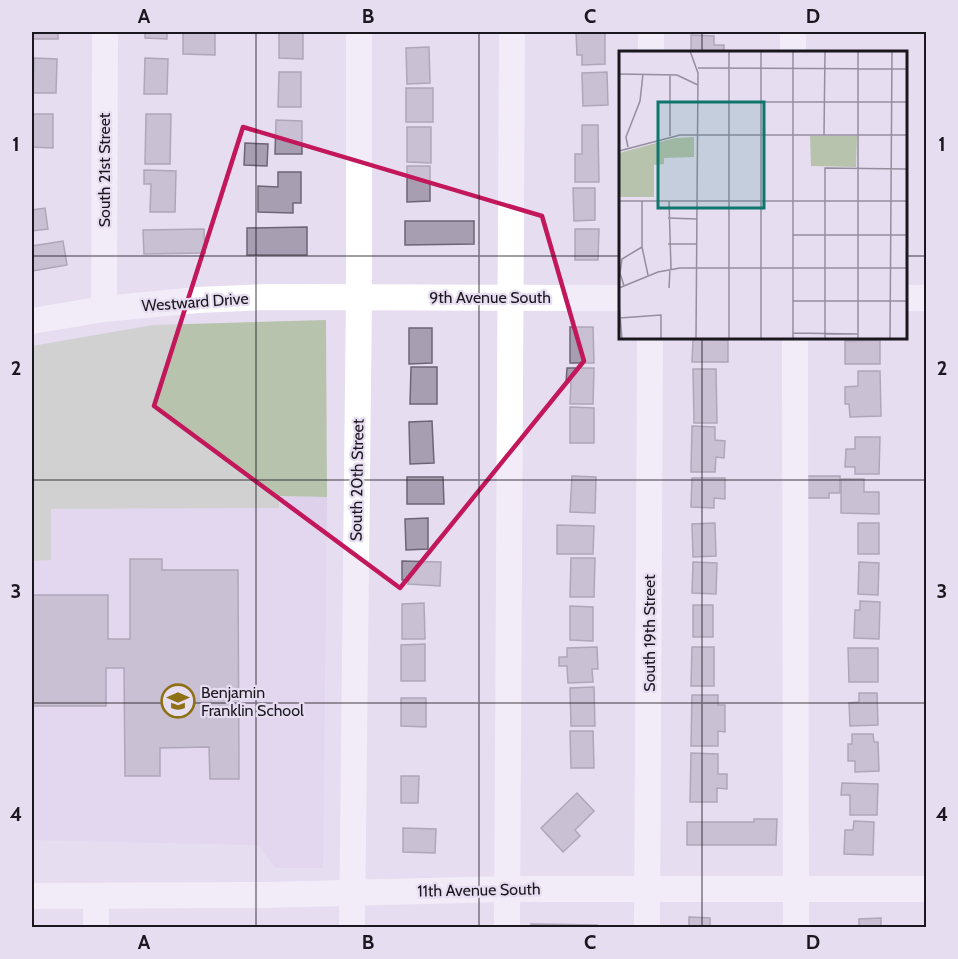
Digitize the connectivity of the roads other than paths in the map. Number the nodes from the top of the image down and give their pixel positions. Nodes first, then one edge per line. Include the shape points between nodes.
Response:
1 (105, 32) edge
2 (359, 32) edge
3 (512, 32) edge
4 (651, 32) edge
5 (793, 32) edge
6 (651, 51) edge
7 (793, 51) edge
8 (359, 296) junction
9 (510, 297) junction
10 (619, 298) edge
11 (907, 298) edge
12 (927, 298) edge
13 (104, 309) junction
14 (32, 321) edge
15 (650, 339) edge
16 (795, 339) edge
17 (507, 889) junction
18 (647, 889) junction
19 (796, 889) junction
20 (927, 890) edge
21 (353, 893) junction
22 (32, 896) edge
23 (96, 896) junction
24 (96, 927) edge
25 (352, 927) edge
26 (507, 927) edge
27 (647, 927) edge
28 (796, 927) edge

1 - 13 street, South 21st Street
2 - 8 street, South 20th Street
3 - 9 street
4 - 6 street
5 - 7 street
8 - 9 street, 9th Avenue South
8 - 13 street, Westward Drive via 208,300
8 - 21 street, South 20th Street
9 - 10 street, 9th Avenue South
9 - 17 street
11 - 12 street
13 - 14 street, Westward Drive
15 - 18 street, South 19th Street
16 - 19 street
17 - 18 street, 11th Avenue South
17 - 21 street, 11th Avenue South
17 - 26 street
18 - 19 street, 11th Avenue South
18 - 27 street, South 19th Street
19 - 20 street, 11th Avenue South
19 - 28 street
21 - 23 street, 11th Avenue South
21 - 25 street, South 20th Street
22 - 23 street, 11th Avenue South
23 - 24 street

